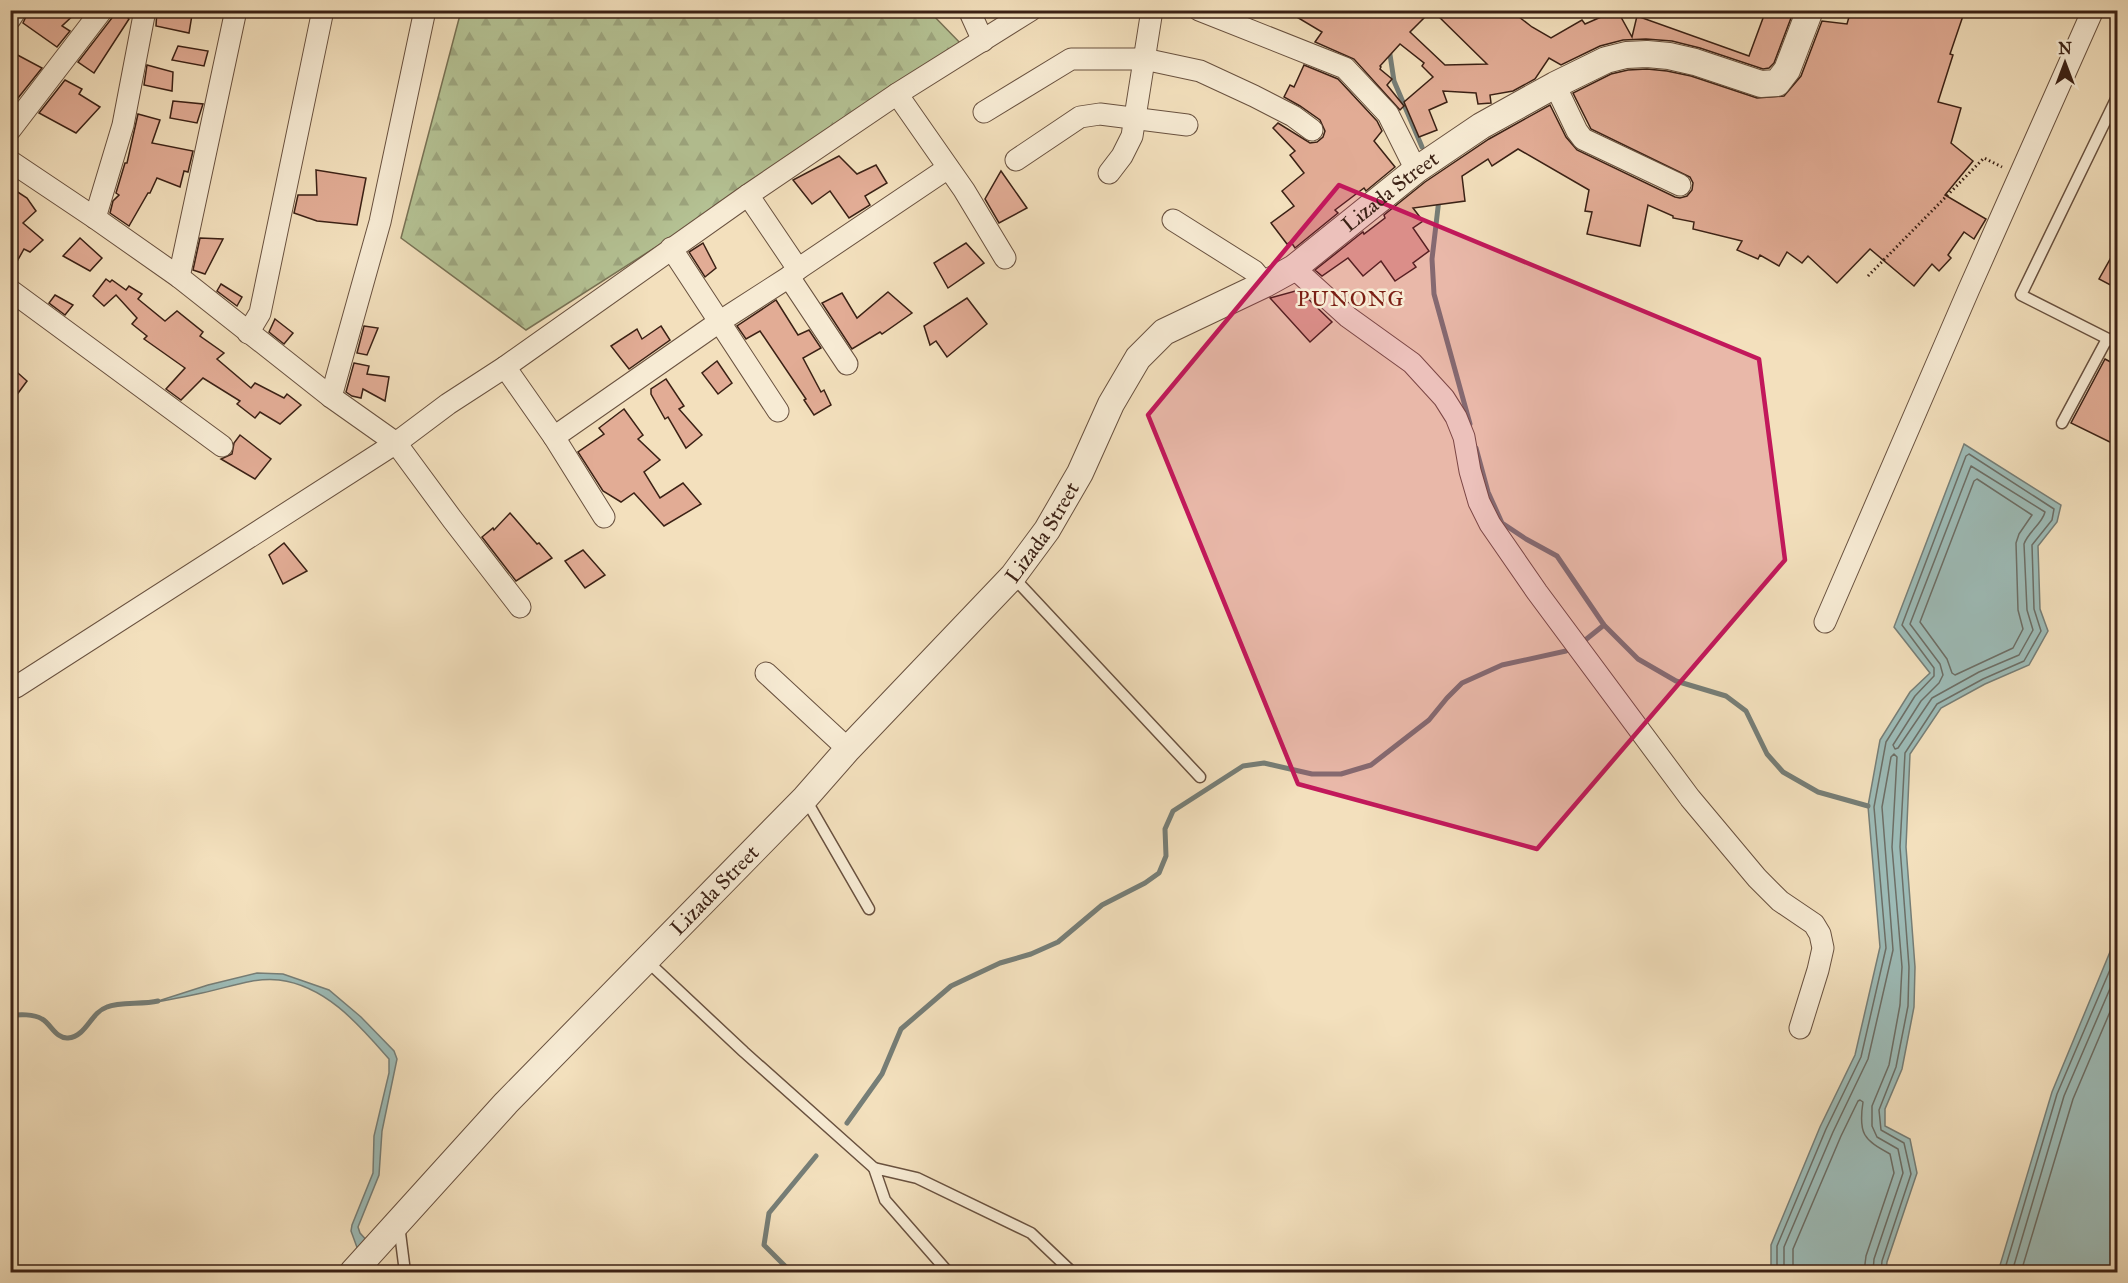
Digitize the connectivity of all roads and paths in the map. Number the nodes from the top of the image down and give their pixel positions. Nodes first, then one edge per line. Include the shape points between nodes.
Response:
1 (16, 10) edge
2 (102, 10) edge
3 (145, 10) edge
4 (236, 10) edge
5 (323, 10) edge
6 (425, 10) edge
7 (969, 10) edge
8 (1031, 10) edge
9 (1152, 10) edge
10 (1199, 10) edge
11 (1810, 10) edge
12 (2093, 10) edge
13 (10, 19) edge
14 (983, 41) junction
15 (1143, 59) junction
16 (1555, 85) junction
17 (897, 94) junction
18 (2118, 95) edge
19 (984, 112) dead end
20 (1135, 117) junction
21 (1187, 124) dead end
22 (10, 130) edge
23 (1312, 130) dead end
24 (1016, 160) dead end
25 (10, 161) edge
26 (948, 168) junction
27 (1416, 170) junction
28 (1109, 173) dead end
29 (2019, 176) junction
30 (1680, 184) dead end
31 (748, 195) junction
32 (95, 218) junction
33 (1173, 220) dead end
34 (671, 248) junction
35 (1005, 258) dead end
36 (1294, 268) junction
37 (794, 273) junction
38 (1868, 276) dead end
39 (179, 277) junction
40 (1265, 284) junction
41 (10, 290) edge
42 (719, 322) junction
43 (248, 333) junction
44 (2107, 339) junction
45 (2118, 344) edge
46 (847, 364) dead end
47 (505, 367) junction
48 (330, 397) junction
49 (778, 411) dead end
50 (2062, 423) dead end
51 (554, 436) junction
52 (396, 443) junction
53 (222, 446) dead end
54 (604, 517) dead end
55 (1013, 576) junction
56 (520, 607) dead end
57 (1825, 622) dead end
58 (766, 673) dead end
59 (16, 687) dead end
60 (848, 749) junction
61 (1200, 777) dead end
62 (805, 798) junction
63 (869, 909) dead end
64 (645, 959) junction
65 (1800, 1028) dead end
66 (874, 1168) junction
67 (399, 1222) junction
68 (353, 1272) edge
69 (405, 1272) edge
70 (948, 1272) edge
71 (1072, 1272) edge

1 - 13 street
2 - 22 street
3 - 32 street via 123,125
4 - 39 street
5 - 43 street via 260,314
6 - 48 street via 380,222
7 - 14 street
8 - 14 street
9 - 15 street
10 - 27 street via 1345,68 1388,114
11 - 16 street, Lizada Street via 1787,70 1777,82 1761,84 1695,62 1647,54 1606,60
12 - 29 street
14 - 17 street
15 - 19 street via 1071,59
15 - 20 street
15 - 23 street via 1200,71 1293,116
16 - 27 street, Lizada Street via 1481,126
16 - 30 street via 1583,139
17 - 26 street
17 - 31 street
18 - 44 lane via 2021,295
20 - 21 street
20 - 24 street via 1080,117
20 - 28 street via 1132,136
25 - 32 street
26 - 35 street
26 - 37 street
27 - 36 street, Lizada Street
29 - 38 path via 1984,158
29 - 57 street
31 - 34 street
31 - 37 street
32 - 39 street
33 - 40 street via 1254,271
34 - 42 street
34 - 47 street
36 - 40 street, Lizada Street
36 - 65 street via 1348,317 1412,363 1444,398 1464,437 1479,502 1537,592 1690,798 1780,901 1814,924 1822,948
37 - 42 street
37 - 46 street
39 - 43 street
40 - 55 street, Lizada Street via 1164,332 1138,358 1111,404 1080,473 1047,530
41 - 53 street
42 - 49 street
42 - 51 street
43 - 48 street
44 - 45 lane
44 - 50 lane
47 - 51 street
47 - 52 street
48 - 52 street
51 - 54 street
52 - 56 street
52 - 59 street
55 - 60 street, Lizada Street
55 - 61 lane
58 - 60 street
60 - 62 street, Lizada Street
62 - 63 lane
62 - 64 street, Lizada Street
64 - 66 lane
64 - 67 street, Lizada Street via 506,1103
66 - 70 lane via 885,1200
66 - 71 lane via 917,1178 1031,1233
67 - 68 street, Lizada Street
67 - 69 lane

